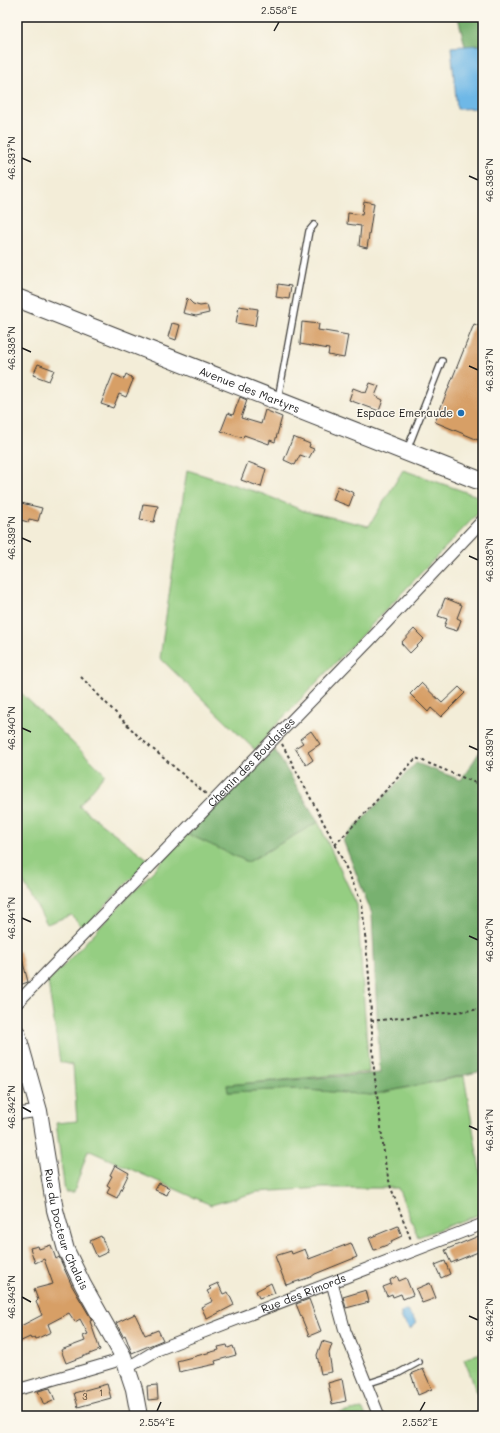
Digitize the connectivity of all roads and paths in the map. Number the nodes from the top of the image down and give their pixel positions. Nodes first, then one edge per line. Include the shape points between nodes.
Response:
1 (314, 225) dead end
2 (17, 298) edge
3 (442, 361) dead end
4 (278, 401) junction
5 (406, 452) junction
6 (483, 482) edge
7 (483, 520) edge
8 (81, 677) dead end
9 (279, 732) junction
10 (483, 786) edge
11 (213, 800) junction
12 (335, 845) junction
13 (17, 1003) edge
14 (483, 1009) edge
15 (372, 1021) junction
16 (17, 1033) edge
17 (39, 1111) junction
18 (17, 1114) edge
19 (483, 1224) edge
20 (415, 1251) junction
21 (332, 1283) junction
22 (125, 1362) junction
23 (419, 1362) dead end
24 (366, 1384) junction
25 (17, 1390) edge
26 (139, 1416) edge
27 (379, 1416) edge

1 - 4 lane via 309,231
2 - 4 main road, Avenue des Martyrs
3 - 5 lane
4 - 5 main road, Avenue des Martyrs
5 - 6 main road, Avenue des Martyrs
7 - 9 street, Chemin des Boudaises
8 - 11 path via 142,739
9 - 11 street, Chemin des Boudaises
9 - 12 path via 284,750
10 - 12 path via 416,758
11 - 13 street, Chemin des Boudaises
12 - 15 path via 362,903
14 - 15 path
15 - 20 path via 374,1070 386,1169
16 - 17 main road, Rue du Docteur Chalais
17 - 18 street
17 - 22 main road, Rue du Docteur Chalais via 55,1210 66,1250
19 - 20 street, Rue des Rimords
20 - 21 street, Rue des Rimords
21 - 22 street, Rue des Rimords
21 - 24 street via 345,1331
22 - 25 street, Rue des Rimords via 113,1362
22 - 26 main road, Rue du Docteur Chalais
23 - 24 lane via 397,1374
24 - 27 street

